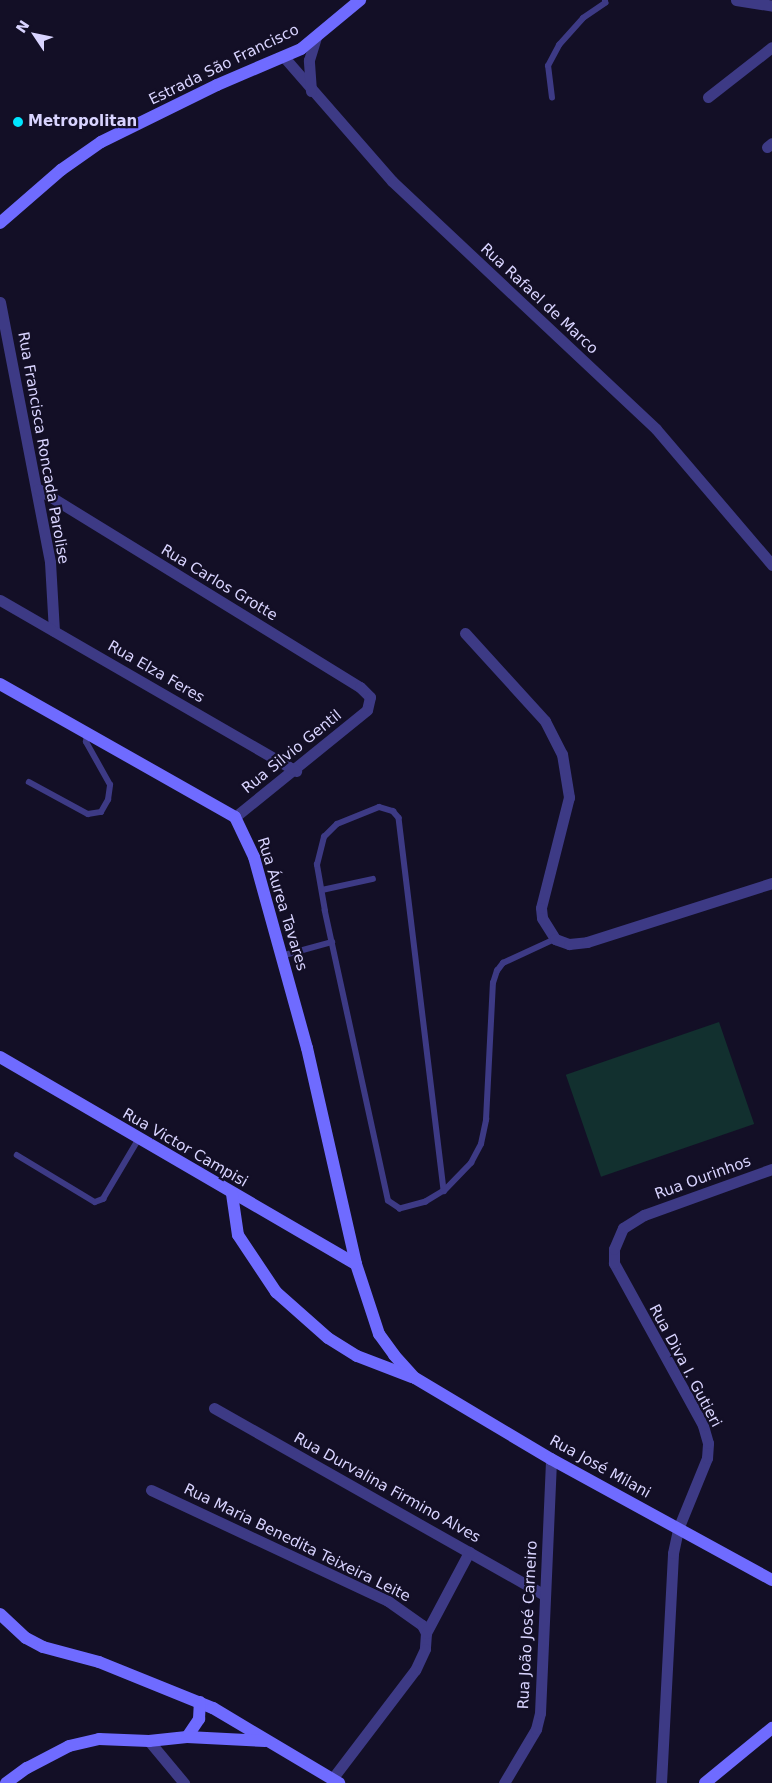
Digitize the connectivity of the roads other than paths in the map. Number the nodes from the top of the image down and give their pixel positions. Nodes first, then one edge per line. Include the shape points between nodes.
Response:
1 (360, 0) edge
2 (605, 0) edge
3 (736, 0) edge
4 (772, 6) edge
5 (316, 37) junction
6 (772, 47) edge
7 (283, 56) junction
8 (311, 91) junction
9 (708, 97) dead end
10 (552, 98) dead end
11 (0, 223) edge
12 (0, 302) edge
13 (38, 489) junction
14 (772, 565) edge
15 (0, 600) edge
16 (54, 631) junction
17 (465, 633) dead end
18 (0, 684) edge
19 (367, 710) joint
20 (87, 731) junction
21 (296, 771) junction
22 (29, 782) dead end
23 (235, 817) junction
24 (373, 879) dead end
25 (772, 883) edge
26 (322, 890) junction
27 (555, 938) junction
28 (332, 942) junction
29 (281, 956) junction
30 (0, 1057) edge
31 (138, 1140) junction
32 (17, 1154) dead end
33 (772, 1169) edge
34 (444, 1191) junction
35 (232, 1194) junction
36 (644, 1215) joint
37 (356, 1264) junction
38 (414, 1378) junction
39 (214, 1408) dead end
40 (551, 1459) junction
41 (151, 1490) dead end
42 (678, 1529) junction
43 (469, 1552) junction
44 (772, 1580) edge
45 (544, 1595) junction
46 (0, 1614) edge
47 (0, 1626) edge
48 (14, 1628) junction
49 (426, 1633) junction
50 (200, 1702) junction
51 (772, 1728) edge
52 (188, 1737) junction
53 (149, 1741) junction
54 (267, 1742) junction
55 (5, 1779) edge
56 (335, 1781) edge
57 (184, 1783) edge
58 (504, 1783) edge
59 (661, 1783) edge
60 (705, 1783) edge

1 - 5 street, Estrada São Francisco
2 - 10 lane via 605,4 583,18 559,44 548,66
3 - 4 street
5 - 7 street, Estrada São Francisco
5 - 8 street via 309,60
6 - 9 street
7 - 8 street, Rua Rafael de Marco
7 - 11 street, Estrada São Francisco via 217,84 101,142 61,170
8 - 14 street, Rua Rafael de Marco via 392,181 656,429
12 - 13 street, Rua Francisca Roncada Parolise
13 - 16 street, Rua Francisca Roncada Parolise via 50,562
13 - 19 street, Rua Carlos Grotte via 360,686 370,696
15 - 16 street, Rua Elza Feres
16 - 21 street, Rua Elza Feres
17 - 27 street via 545,721 562,754 569,796 541,908 542,918
18 - 20 street
19 - 21 street, Rua Silvio Gentil
20 - 22 lane via 86,742 110,785 108,800 101,812 88,814
20 - 23 street
21 - 23 street, Rua Silvio Gentil
23 - 29 street, Rua Áurea Tavares via 254,857
24 - 26 lane
25 - 27 street via 587,942 569,944
26 - 28 lane
26 - 34 lane via 317,865 324,837 337,824 361,812 379,807 393,811 399,818
27 - 34 lane via 503,963 497,971 493,983 486,1120 481,1144 471,1163
28 - 29 lane
28 - 34 lane via 388,1201 400,1209 426,1202
29 - 37 street, Rua Áurea Tavares via 327,1129
30 - 31 street, Rua Victor Campisi
31 - 32 lane via 103,1199 95,1202
31 - 35 street, Rua Victor Campisi
33 - 36 street, Rua Ourinhos
35 - 37 street, Rua Victor Campisi
35 - 38 street, Rua José Milani via 238,1235 276,1292 328,1338 350,1351
36 - 42 street, Rua Diva I. Gutieri via 622,1228 614,1249 614,1263 703,1426 708,1443 707,1458
37 - 38 street, Rua José Milani via 380,1334
38 - 40 street, Rua José Milani
39 - 43 street, Rua Durvalina Firmino Alves
40 - 42 street, Rua José Milani
40 - 45 street, Rua João José Carneiro
41 - 49 street, Rua Maria Benedita Teixeira Leite via 388,1601 413,1616
42 - 44 street, Rua José Milani
42 - 59 street, Rua Diva I. Gutieri via 672,1562
43 - 45 street, Rua Durvalina Firmino Alves
43 - 49 street
45 - 58 street, Rua João José Carneiro via 536,1729
46 - 48 street
47 - 48 street
48 - 50 street via 43,1647 99,1662
49 - 56 street via 426,1650 415,1670
50 - 52 street via 199,1719
50 - 54 street
51 - 60 street
52 - 53 street
52 - 54 street
53 - 55 street via 99,1739 69,1746
53 - 57 street
54 - 56 street

